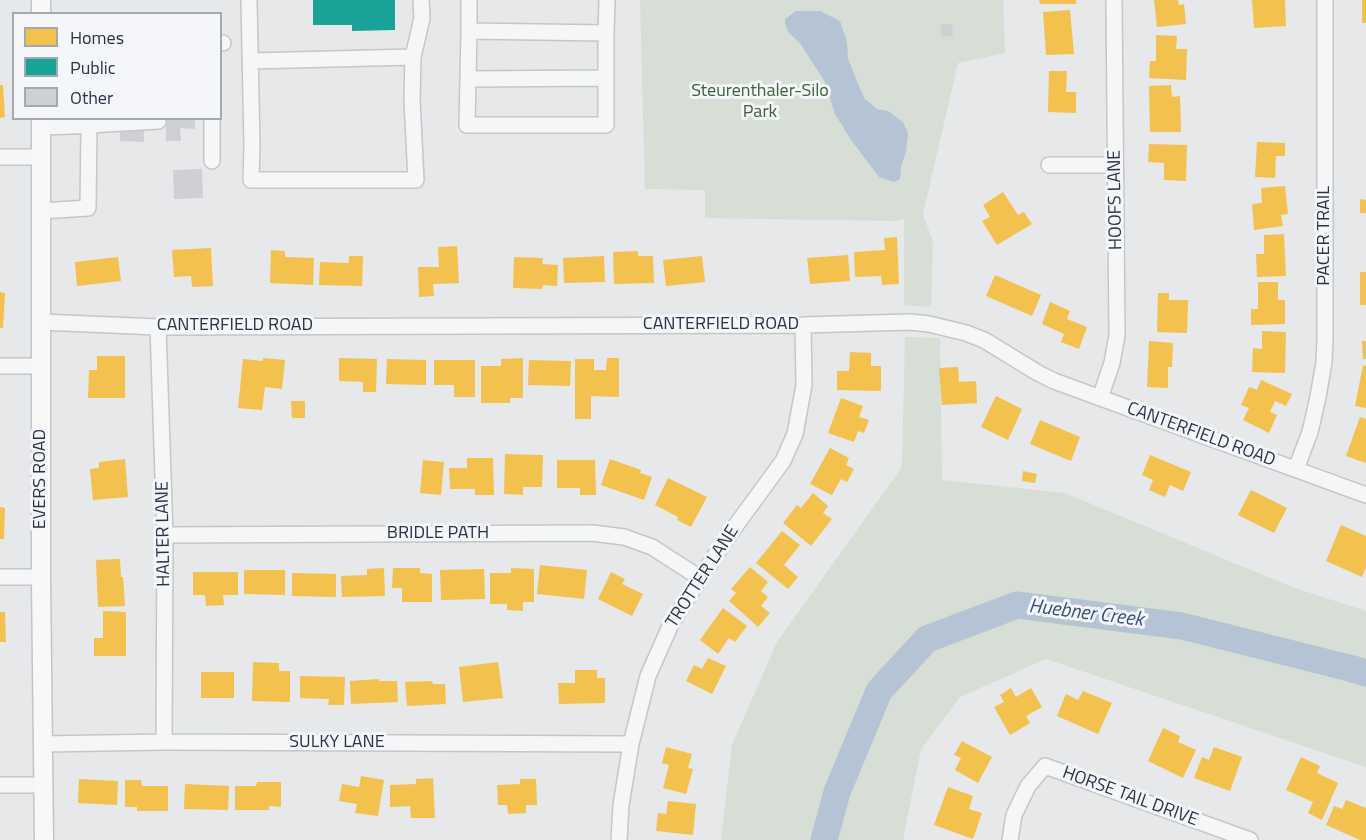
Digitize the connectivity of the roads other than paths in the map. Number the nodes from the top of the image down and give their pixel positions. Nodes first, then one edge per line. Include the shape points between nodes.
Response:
1 (249, 0) edge
2 (421, 0) edge
3 (469, 0) edge
4 (607, 0) edge
5 (1114, 0) edge
6 (1325, 0) edge
7 (470, 31) junction
8 (606, 33) junction
9 (413, 57) junction
10 (250, 61) junction
11 (606, 78) junction
12 (468, 79) junction
13 (158, 120) edge
14 (212, 120) edge
15 (71, 122) edge
16 (40, 123) edge
17 (89, 125) junction
18 (0, 157) edge
19 (40, 157) junction
20 (212, 161) dead end
21 (1049, 165) dead end
22 (1115, 165) junction
23 (41, 211) junction
24 (41, 322) junction
25 (803, 325) junction
26 (158, 327) junction
27 (0, 366) edge
28 (40, 366) junction
29 (1100, 398) junction
30 (1296, 469) junction
31 (1366, 495) edge
32 (165, 535) junction
33 (0, 577) edge
34 (41, 577) junction
35 (700, 578) junction
36 (164, 742) junction
37 (43, 744) junction
38 (631, 744) junction
39 (0, 785) edge
40 (44, 785) junction
41 (44, 840) edge
42 (619, 840) edge
43 (1010, 840) edge
44 (1250, 840) edge

1 - 10 street
2 - 9 street via 422,18
3 - 7 street
4 - 8 street
5 - 22 street, HOOFS LANE
6 - 30 street, PACER TRAIL via 1324,350 1310,432
7 - 8 street
7 - 12 street
8 - 11 street
9 - 10 street
9 - 10 street via 416,180 251,180
11 - 12 street
11 - 12 street via 606,125 467,125
13 - 17 street
14 - 20 street
15 - 16 street
15 - 17 street
16 - 19 main road, EVERS ROAD
17 - 23 street via 88,208
18 - 19 street
19 - 23 main road, EVERS ROAD
21 - 22 street
22 - 29 street, HOOFS LANE via 1117,334
23 - 24 main road, EVERS ROAD
24 - 26 street, CANTERFIELD ROAD
24 - 28 main road, EVERS ROAD
25 - 26 street, CANTERFIELD ROAD
25 - 29 street, CANTERFIELD ROAD via 910,322 948,327 984,340 1038,374
25 - 35 street, TROTTER LANE via 804,385 795,434 783,461
26 - 32 street, HALTER LANE
27 - 28 street
28 - 34 main road, EVERS ROAD
29 - 30 street, CANTERFIELD ROAD
30 - 31 street, CANTERFIELD ROAD
32 - 35 street, BRIDLE PATH via 592,533 624,537 652,547
32 - 36 street, HALTER LANE
33 - 34 street
34 - 37 main road, EVERS ROAD
35 - 38 street, TROTTER LANE via 671,624 648,676
36 - 37 street, SULKY LANE
36 - 38 street, SULKY LANE
37 - 40 main road, EVERS ROAD
38 - 42 street, TROTTER LANE
39 - 40 street
40 - 41 main road, EVERS ROAD
43 - 44 street, HORSE TAIL DRIVE via 1014,815 1023,795 1045,766

